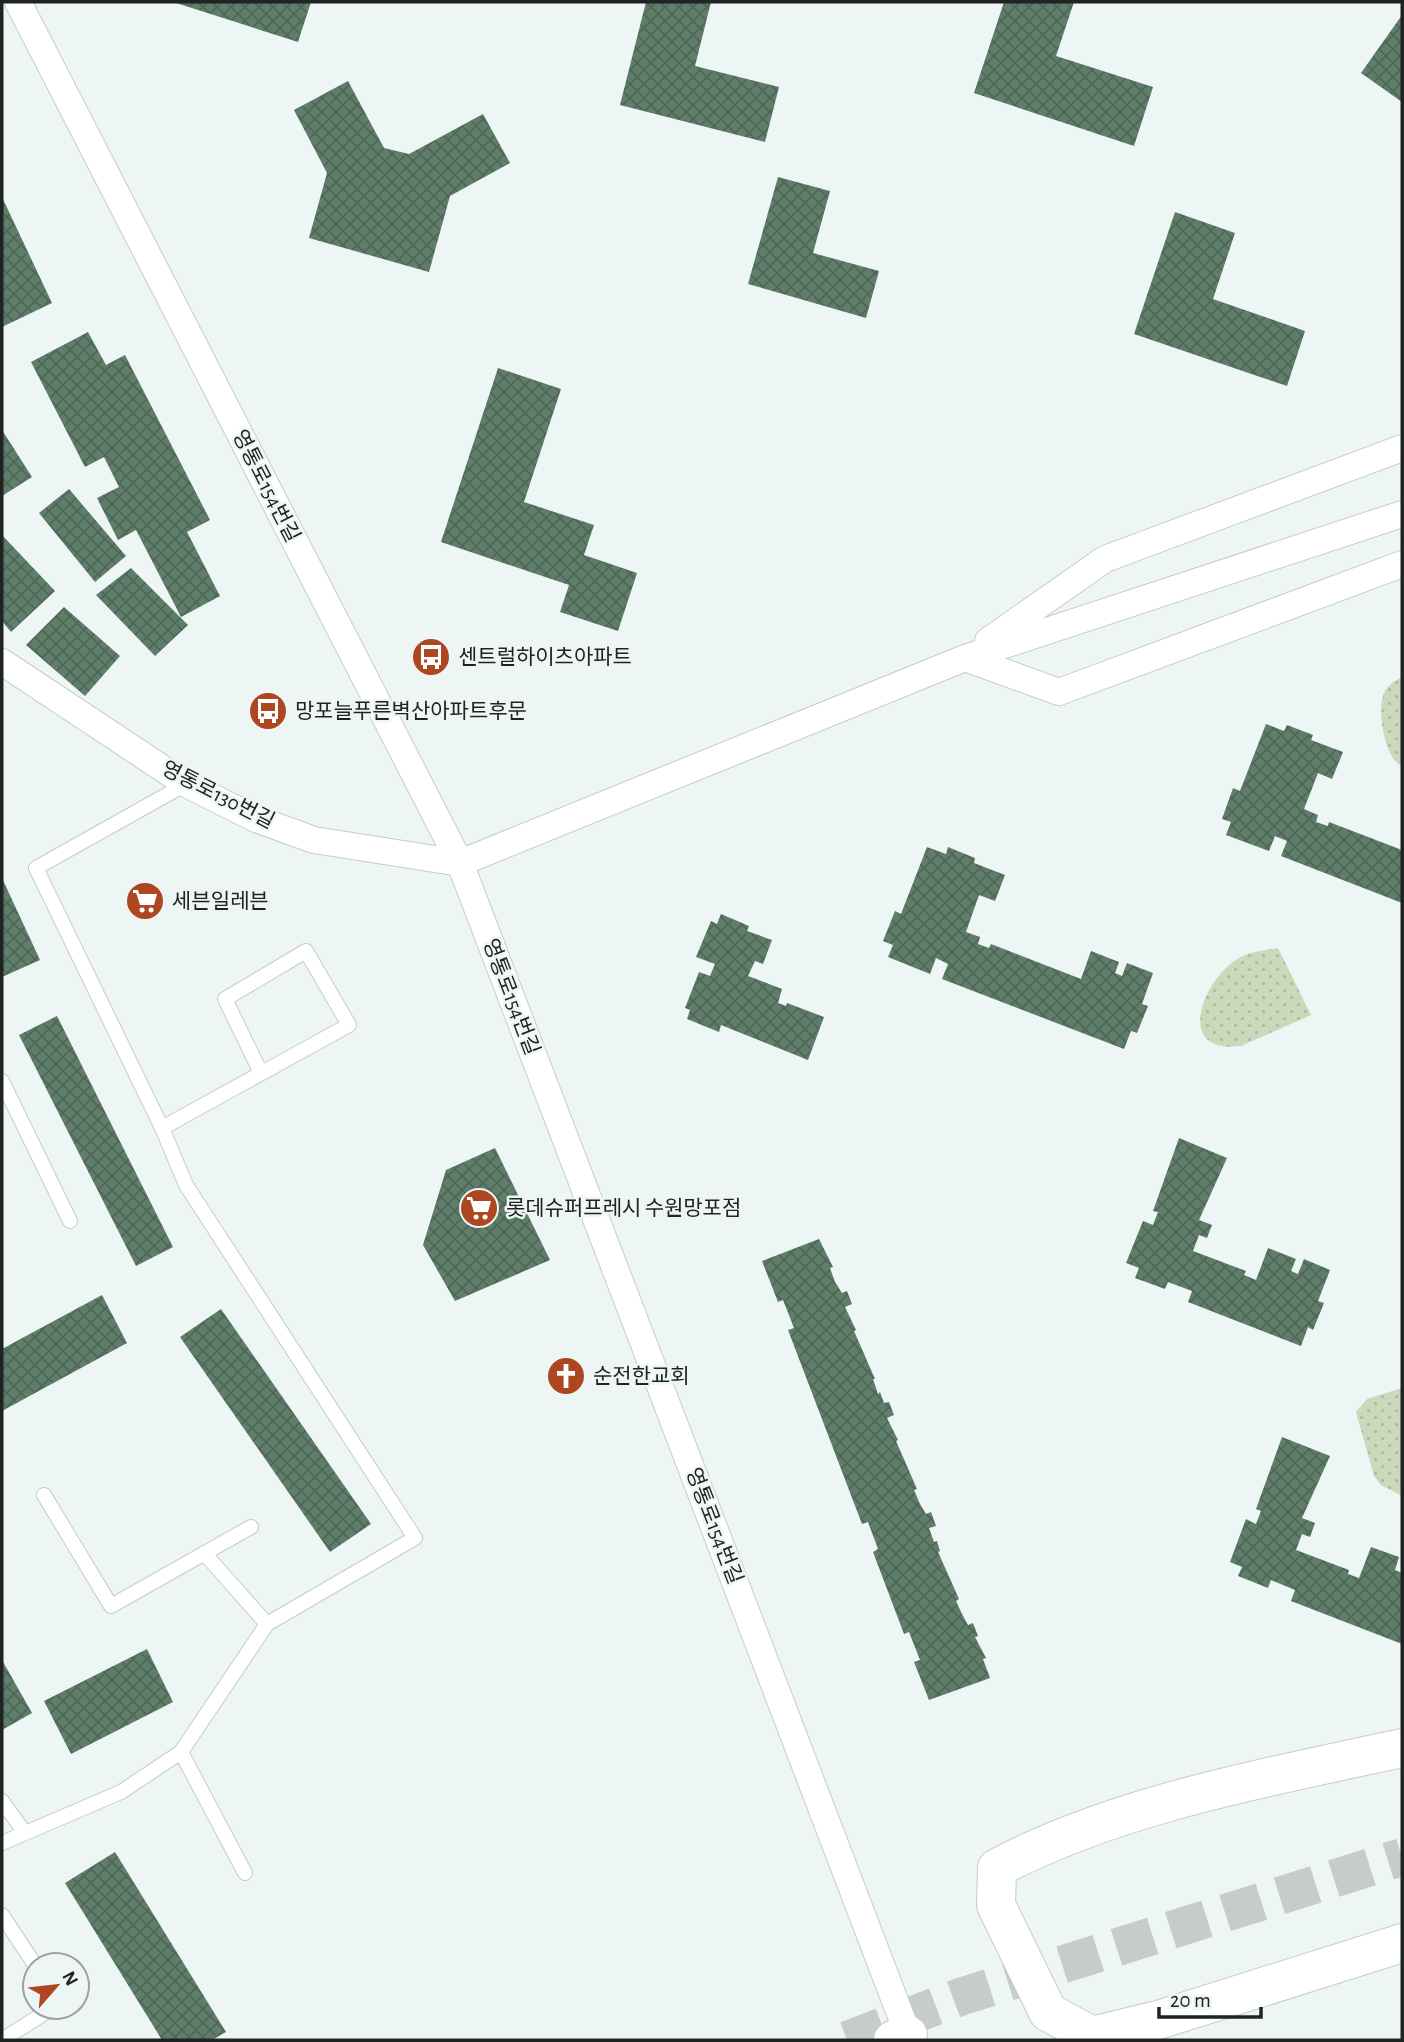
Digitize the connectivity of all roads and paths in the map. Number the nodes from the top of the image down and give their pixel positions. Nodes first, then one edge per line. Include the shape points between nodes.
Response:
1 (18, 2) edge
2 (1402, 448) edge
3 (1402, 514) edge
4 (1402, 564) edge
5 (965, 658) junction
6 (2, 662) edge
7 (186, 784) junction
8 (460, 863) junction
9 (261, 1073) junction
10 (2, 1081) edge
11 (162, 1128) junction
12 (70, 1222) dead end
13 (44, 1494) dead end
14 (251, 1527) dead end
15 (204, 1553) junction
16 (267, 1624) junction
17 (1402, 1748) edge
18 (181, 1752) junction
19 (2, 1801) edge
20 (25, 1833) junction
21 (2, 1843) edge
22 (245, 1873) dead end
23 (2, 1914) edge
24 (1402, 1943) edge
25 (26, 1951) edge
26 (32, 2021) edge
27 (904, 2039) edge
28 (2, 2040) edge

1 - 8 street, 영통로154번길
2 - 5 street via 1105,559
3 - 5 street
4 - 5 street via 1059,692
5 - 8 street
6 - 7 street, 영통로130번길
7 - 8 street, 영통로130번길 via 256,819 314,840
7 - 11 lane via 36,868
8 - 27 street, 영통로154번길
9 - 9 lane via 349,1025 306,951 225,999
9 - 11 lane
10 - 12 lane
11 - 16 lane via 186,1185 415,1538
13 - 15 lane via 111,1606
14 - 15 lane
15 - 16 lane
16 - 18 lane
17 - 24 highway via 1141,1810 1037,1846 997,1868 996,1905 1048,2012 1092,2036 1158,2020
18 - 20 lane via 121,1792
18 - 22 lane
19 - 20 lane
20 - 21 lane
23 - 25 lane
26 - 28 lane

